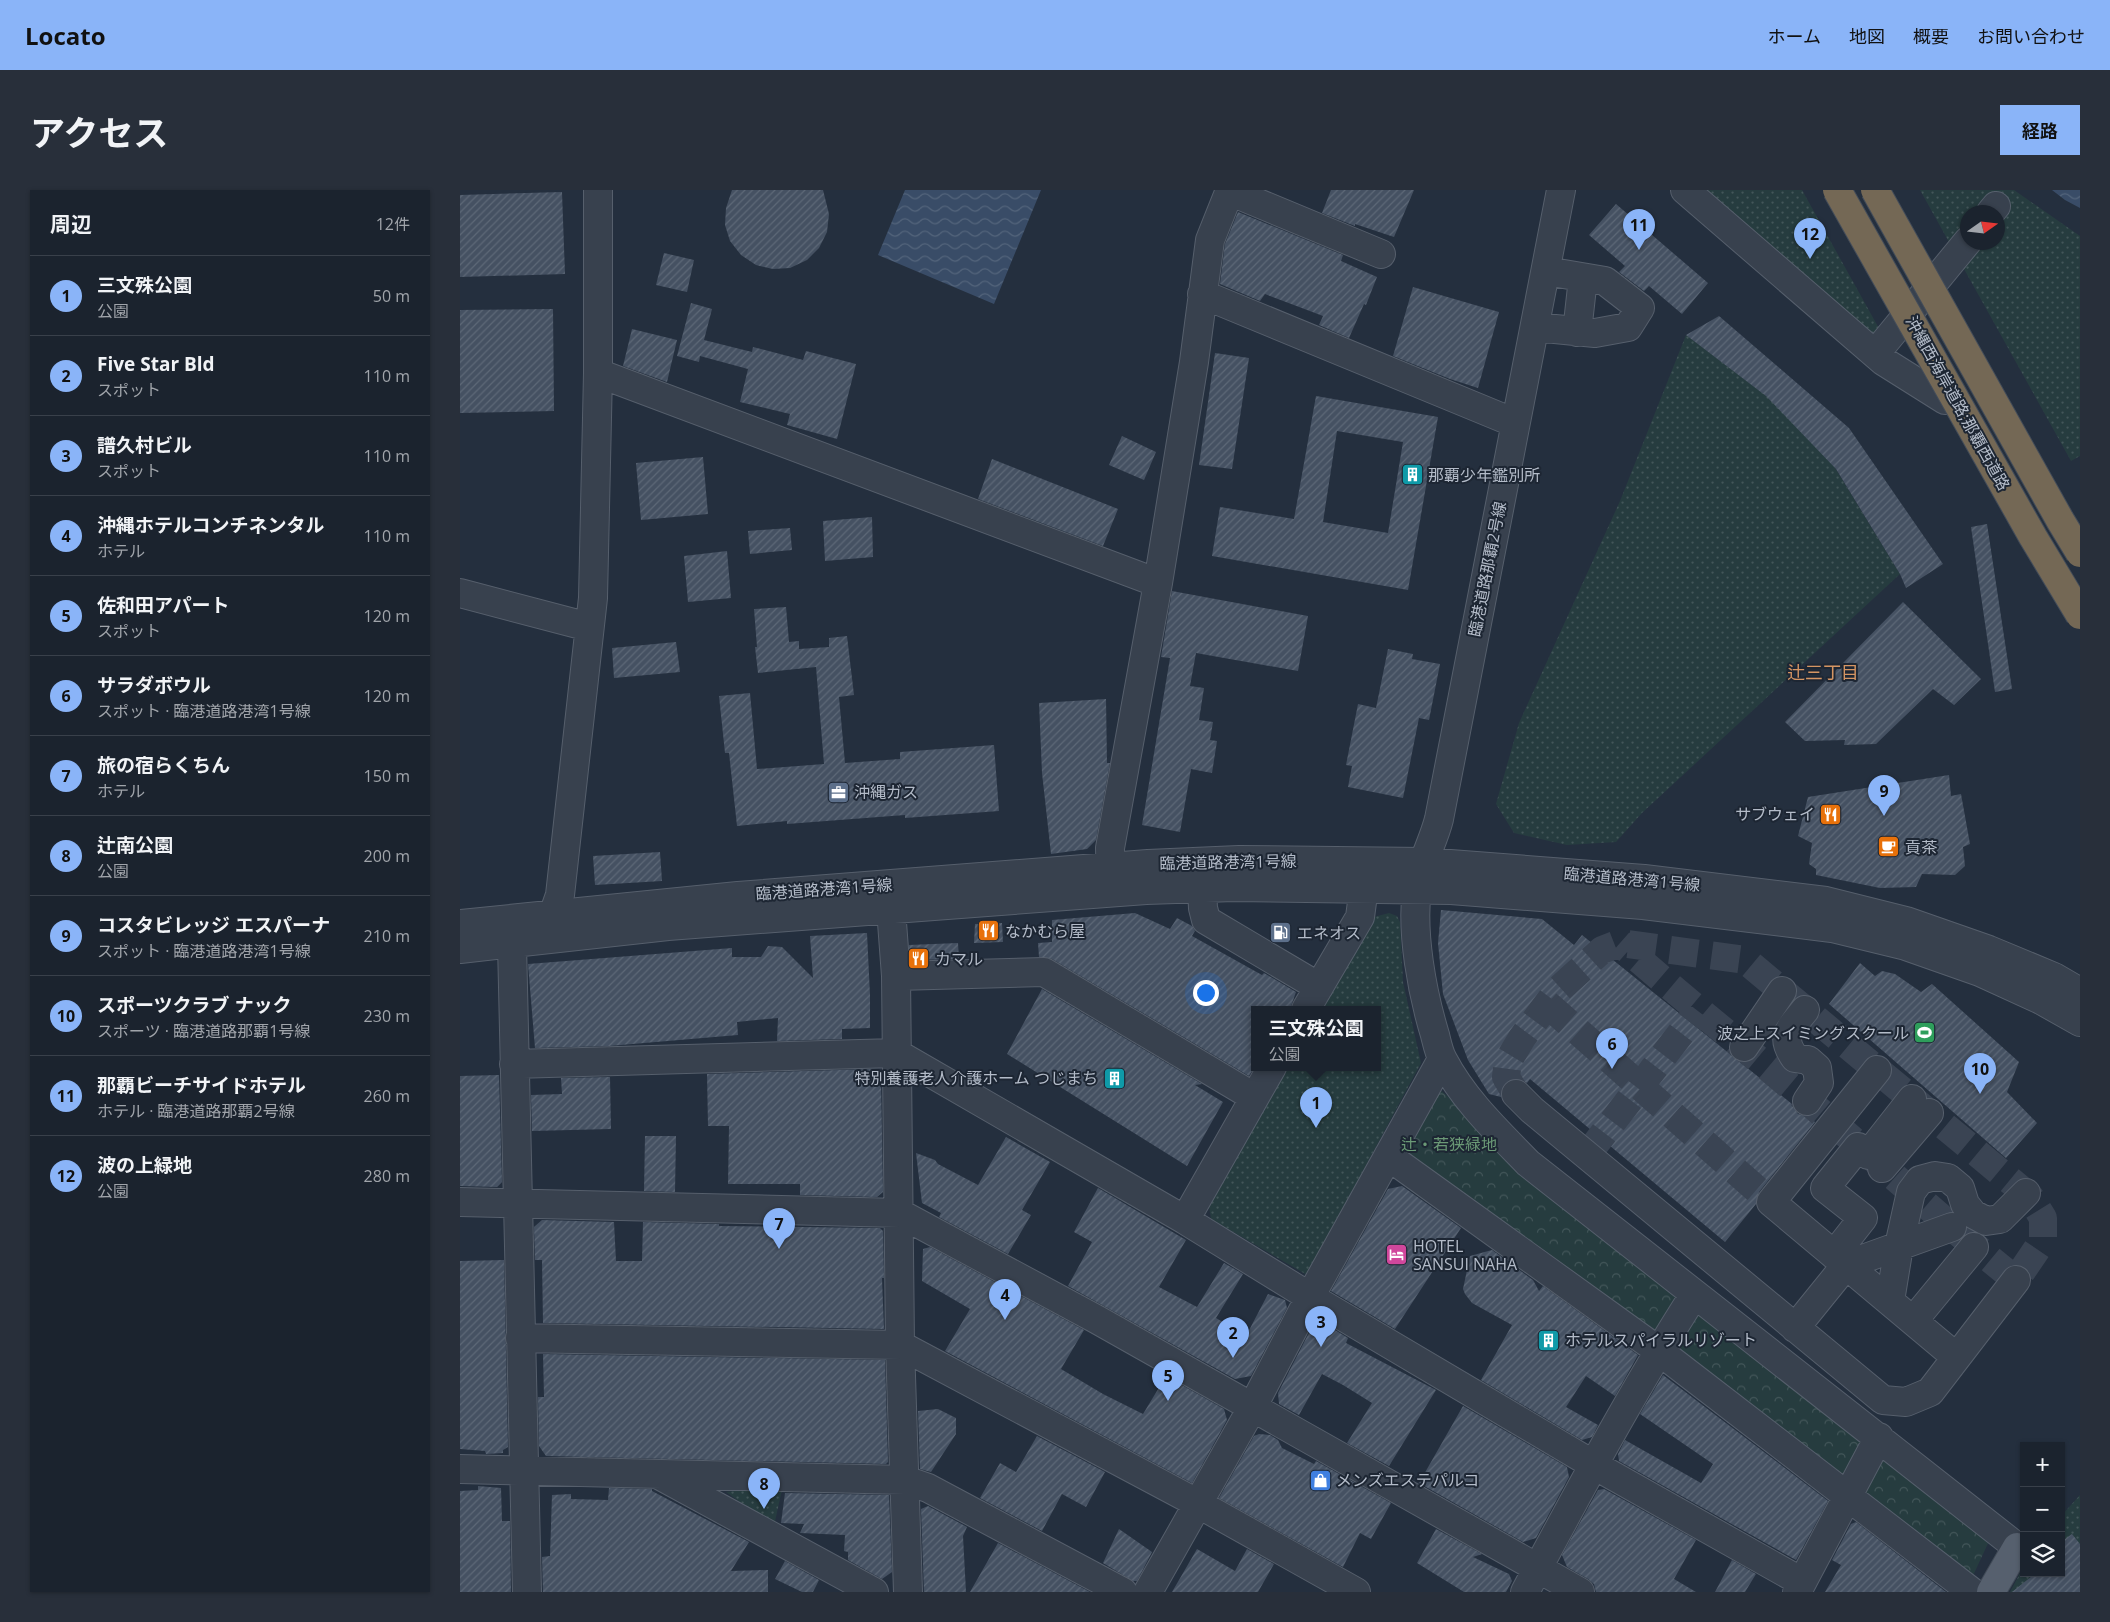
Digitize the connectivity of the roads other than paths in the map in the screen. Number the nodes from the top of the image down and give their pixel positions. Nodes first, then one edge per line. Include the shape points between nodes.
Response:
1 (598, 190) edge
2 (1561, 190) edge
3 (1685, 190) edge
4 (1837, 190) edge
5 (1876, 190) edge
6 (1230, 191) edge
7 (1961, 250) edge
8 (1381, 254) dead end
9 (1546, 271) junction
10 (1583, 278) junction
11 (1202, 294) junction
12 (1535, 327) junction
13 (1577, 332) junction
14 (1875, 354) junction
15 (598, 373) junction
16 (1946, 400) dead end
17 (1515, 423) junction
18 (2080, 553) edge
19 (1158, 583) junction
20 (460, 593) edge
21 (2080, 615) edge
22 (589, 627) junction
23 (1424, 862) junction
24 (1111, 881) junction
25 (1364, 887) junction
26 (1202, 888) junction
27 (1417, 888) junction
28 (891, 909) junction
29 (553, 915) junction
30 (460, 924) edge
31 (512, 944) junction
32 (460, 949) edge
33 (1985, 961) junction
34 (896, 976) junction
35 (1782, 991) dead end
36 (2080, 992) edge
37 (1313, 998) edge
38 (1805, 1010) dead end
39 (2080, 1022) edge
40 (1744, 1047) dead end
41 (896, 1053) junction
42 (1442, 1059) junction
43 (514, 1064) junction
44 (1877, 1070) dead end
45 (1270, 1071) edge
46 (1516, 1094) tunnel mouth
47 (1254, 1097) junction
48 (1807, 1101) dead end
49 (1921, 1106) dead end
50 (1388, 1156) junction
51 (2026, 1193) dead end
52 (460, 1202) edge
53 (518, 1202) junction
54 (899, 1213) junction
55 (1185, 1220) junction
56 (1952, 1227) dead end
57 (1899, 1246) junction
58 (1974, 1246) dead end
59 (1840, 1260) junction
60 (2016, 1280) dead end
61 (1694, 1294) junction
62 (1310, 1297) junction
63 (1890, 1302) junction
64 (1913, 1321) junction
65 (1796, 1328) junction
66 (520, 1338) junction
67 (900, 1345) junction
68 (1659, 1351) junction
69 (1956, 1357) junction
70 (1252, 1408) junction
71 (1879, 1436) junction
72 (1594, 1465) junction
73 (460, 1469) edge
74 (524, 1471) junction
75 (656, 1473) junction
76 (905, 1480) junction
77 (1847, 1495) junction
78 (1197, 1503) junction
79 (2017, 1547) joint
80 (1531, 1581) edge
81 (1800, 1587) edge
82 (527, 1592) edge
83 (874, 1592) edge
84 (908, 1592) edge
85 (1123, 1592) edge
86 (1148, 1592) edge
87 (1356, 1592) edge
88 (1580, 1592) edge
89 (1972, 1592) edge
90 (1991, 1592) edge

1 - 15 street
2 - 9 street, 臨港道路那覇2号線
3 - 14 street
4 - 21 highway, 沖縄西海岸道路;那覇西道路, bridge
5 - 18 highway, 沖縄西海岸道路;那覇西道路, bridge
6 - 8 street
6 - 11 street via 1210,240
7 - 14 street
9 - 10 street
9 - 12 street, 臨港道路那覇2号線
10 - 13 street
10 - 13 street via 1605,281 1640,308 1628,327 1595,333
11 - 17 street
11 - 19 street
12 - 13 street
12 - 17 street, 臨港道路那覇2号線
14 - 16 street
15 - 19 street
15 - 22 street via 593,598
17 - 23 street, 臨港道路那覇2号線 via 1439,820
19 - 24 street via 1113,831
20 - 22 street
22 - 29 street via 565,857 560,895
23 - 24 street, 臨港道路港湾1号線 via 1238,860
23 - 27 street, 臨港道路那覇2号線
23 - 33 street, 臨港道路港湾1号線 via 1644,879 1826,901 1906,921
24 - 26 street, 臨港道路港湾1号線
24 - 28 street, 臨港道路港湾1号線
24 - 29 street, 臨港道路港湾1号線 via 738,896
25 - 26 street, 臨港道路港湾1号線
25 - 27 street, 臨港道路港湾1号線
25 - 37 street via 1360,917
26 - 37 street via 1206,920
27 - 33 street, 臨港道路港湾1号線 via 1643,905 1832,928
27 - 42 street, 臨港道路那覇2号線 via 1418,962 1427,1009
28 - 31 street, 臨港道路港湾1号線 via 668,926
28 - 34 street
29 - 30 street, 臨港道路港湾1号線
29 - 31 street
31 - 32 street, 臨港道路港湾1号線
31 - 43 street
33 - 36 street via 2054,977
33 - 39 street via 2041,1000
34 - 41 street
34 - 47 street via 1044,972
35 - 40 street
38 - 48 street via 1787,1034 1787,1046 1795,1058 1808,1060 1817,1068 1819,1082
41 - 43 street
41 - 54 street
41 - 55 street
42 - 50 street
42 - 61 street, 臨港道路那覇2号線 via 1474,1107 1528,1163
43 - 53 street
44 - 59 street via 1772,1202
45 - 47 street
46 - 65 street
47 - 55 street
49 - 59 street via 1894,1137 1825,1188 1863,1218
50 - 62 street
50 - 68 street
51 - 57 street via 2000,1219 1986,1221 1973,1214 1965,1204 1960,1188 1948,1178 1935,1176 1920,1180 1911,1192
52 - 53 street
53 - 54 street
53 - 66 street
54 - 67 street
54 - 70 street
55 - 62 street
56 - 57 street
57 - 59 street
57 - 63 street
58 - 64 street
59 - 63 street
59 - 65 street
60 - 69 street
61 - 68 street
61 - 71 street, 臨港道路那覇2号線
62 - 70 street
62 - 72 street
63 - 64 street
64 - 69 street
65 - 69 street via 1883,1400 1906,1402 1930,1392
66 - 67 street
66 - 74 street
67 - 76 street
67 - 78 street
68 - 72 street
68 - 77 street
70 - 78 street
70 - 80 street
71 - 77 street
71 - 79 street, 臨港道路那覇2号線
72 - 80 street
72 - 81 street
73 - 74 street
74 - 75 street
74 - 82 street
75 - 76 street
75 - 83 street
76 - 84 street
76 - 85 street via 928,1488
77 - 81 street
77 - 89 street
78 - 86 street
78 - 87 street
79 - 90 main road
80 - 88 street

